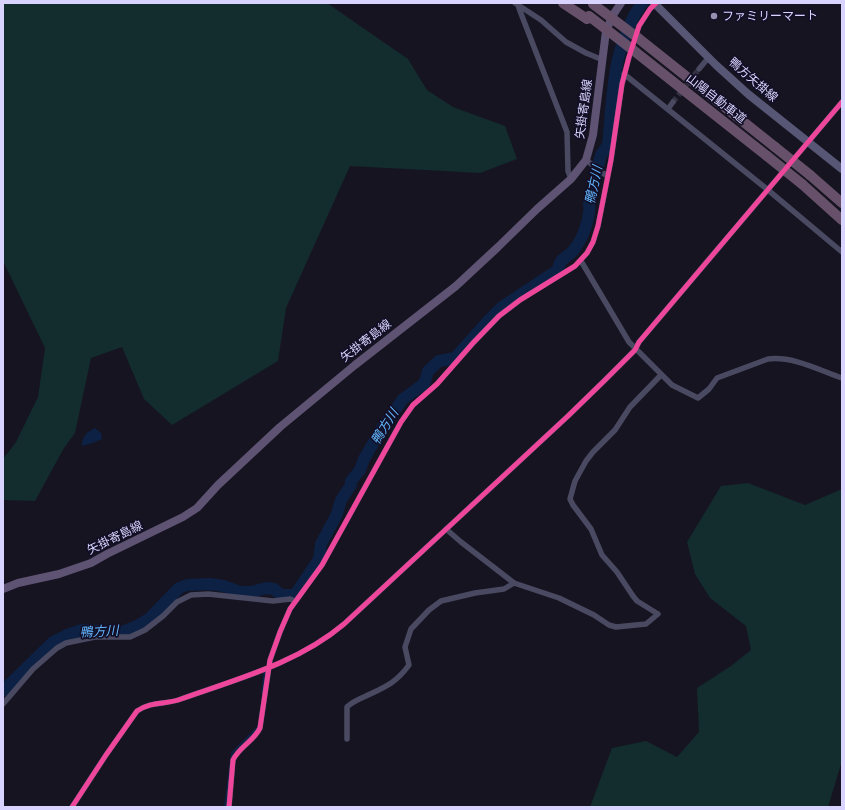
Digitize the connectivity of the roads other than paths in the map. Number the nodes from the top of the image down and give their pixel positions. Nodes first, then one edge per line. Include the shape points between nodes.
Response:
1 (562, 3) edge
2 (572, 3) edge
3 (592, 3) edge
4 (621, 3) edge
5 (655, 3) edge
6 (516, 4) edge
7 (588, 17) junction
8 (709, 58) junction
9 (602, 60) junction
10 (699, 69) tunnel mouth
11 (624, 74) junction
12 (673, 102) tunnel mouth
13 (842, 102) edge
14 (668, 109) junction
15 (809, 142) junction
16 (586, 160) junction
17 (842, 169) edge
18 (606, 175) junction
19 (571, 179) junction
20 (768, 190) junction
21 (842, 203) edge
22 (842, 220) edge
23 (842, 252) edge
24 (580, 261) junction
25 (635, 350) junction
26 (661, 375) junction
27 (842, 378) edge
28 (446, 529) junction
29 (514, 583) junction
30 (3, 589) edge
31 (293, 600) junction
32 (266, 669) junction
33 (3, 704) edge
34 (346, 739) dead end
35 (72, 807) edge
36 (229, 807) edge

1 - 7 highway
2 - 7 highway, 山陽自動車道
3 - 21 highway, 山陽自動車道, bridge
4 - 9 main road, 矢掛寄島線 via 606,31
5 - 8 main road, 鴨方矢掛線
5 - 11 street via 639,26
6 - 9 street via 541,20 566,42
6 - 19 street via 567,132 568,171
7 - 22 highway, 山陽自動車道, bridge via 767,156
8 - 10 street
8 - 15 main road, 鴨方矢掛線 via 748,94
9 - 16 main road, 矢掛寄島線 via 593,135
11 - 14 street
11 - 18 street via 611,160
12 - 14 street
13 - 15 street
14 - 20 street
15 - 17 main road, 鴨方矢掛線
15 - 20 street
16 - 18 street
16 - 19 main road, 矢掛寄島線
18 - 24 street via 598,226
19 - 30 main road, 矢掛寄島線 via 456,286 280,427 197,508 91,563
20 - 23 street
20 - 25 street via 639,342
24 - 25 street
24 - 31 street via 499,316 437,384 413,404 400,422 322,565
25 - 26 street
25 - 28 street
26 - 27 street via 672,385 698,398 717,378 775,358 792,360
26 - 29 street via 586,461 575,481 570,499 591,529 602,555 618,572 632,596 658,614 646,624 616,627 559,598
28 - 29 street
28 - 32 street via 333,633 300,654
29 - 34 street via 504,589 441,601 429,610 411,629 405,647 409,665 401,677 347,707
31 - 32 street
31 - 33 street via 191,595 177,602 145,630 130,637 95,637 66,643 57,648 41,661
32 - 35 street via 178,700 150,704 141,708
32 - 36 street via 260,728 233,760

